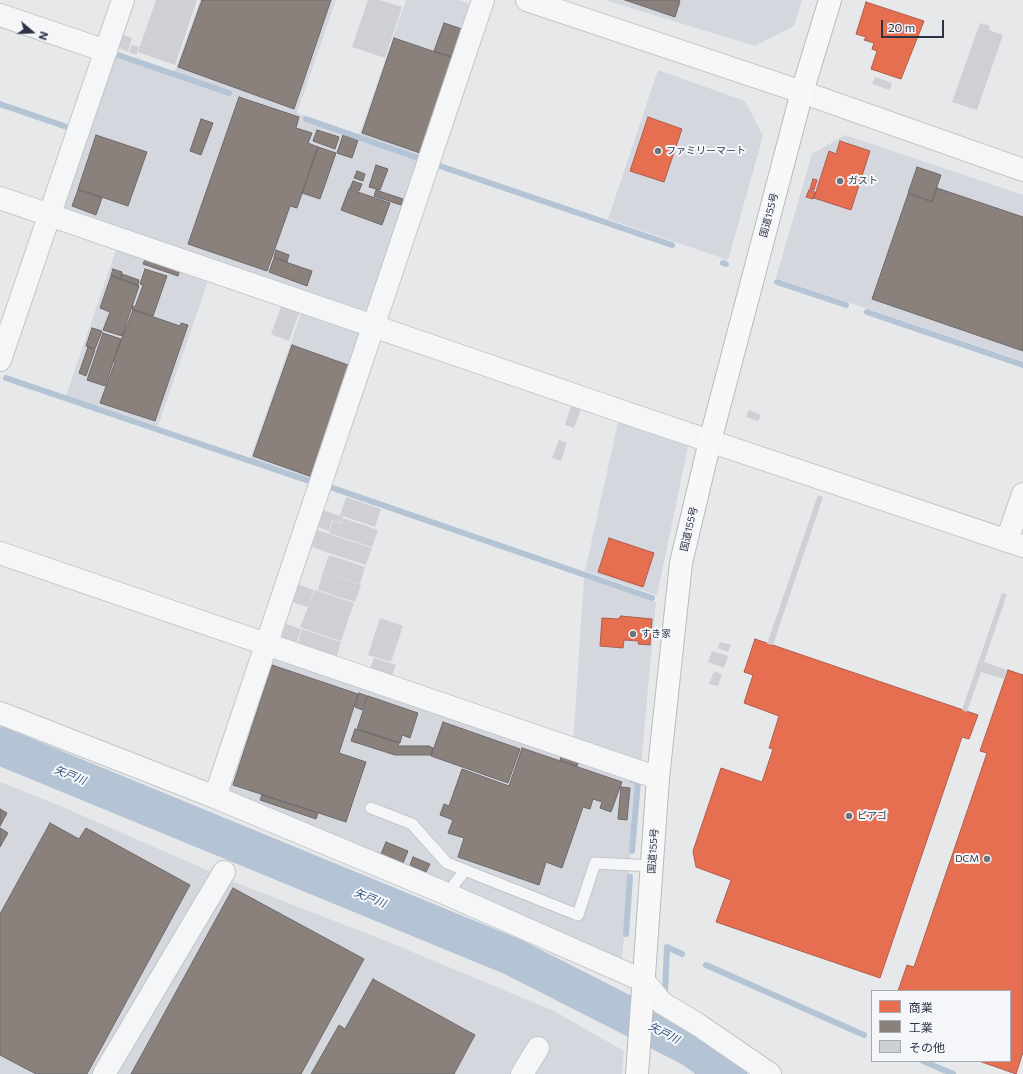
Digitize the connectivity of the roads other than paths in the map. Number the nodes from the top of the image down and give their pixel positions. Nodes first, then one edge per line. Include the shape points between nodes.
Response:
1 (123, 0) edge
2 (483, 0) edge
3 (527, 0) edge
4 (830, 0) edge
5 (0, 15) edge
6 (106, 51) junction
7 (802, 92) junction
8 (1023, 170) edge
9 (0, 198) edge
10 (50, 215) junction
11 (373, 326) junction
12 (0, 360) edge
13 (710, 441) junction
14 (1023, 494) edge
15 (1015, 543) edge
16 (0, 553) edge
17 (266, 644) junction
18 (0, 713) edge
19 (658, 778) junction
20 (215, 797) junction
21 (371, 808) dead end
22 (652, 866) junction
23 (465, 870) junction
24 (224, 872) dead end
25 (447, 894) junction
26 (644, 987) junction
27 (538, 1048) dead end
28 (104, 1074) edge
29 (522, 1074) edge
30 (637, 1074) edge
31 (770, 1074) edge

1 - 6 street
2 - 11 street
3 - 7 street
4 - 7 highway, 国道155号
5 - 6 street
6 - 10 street
7 - 8 street
7 - 13 highway, 国道155号
9 - 10 street
10 - 11 street
10 - 12 street
11 - 13 street
11 - 17 street
13 - 15 street
13 - 19 highway, 国道155号 via 681,563
14 - 15 street
16 - 17 street
17 - 19 street
17 - 20 street
18 - 20 street
19 - 22 highway, 国道155号
20 - 25 street
21 - 23 lane via 412,824 447,863
22 - 23 lane via 595,863 578,915
22 - 26 highway, 国道155号
23 - 25 lane
24 - 28 street
25 - 26 street
26 - 30 highway, 国道155号
26 - 31 street via 662,1003
27 - 29 street

